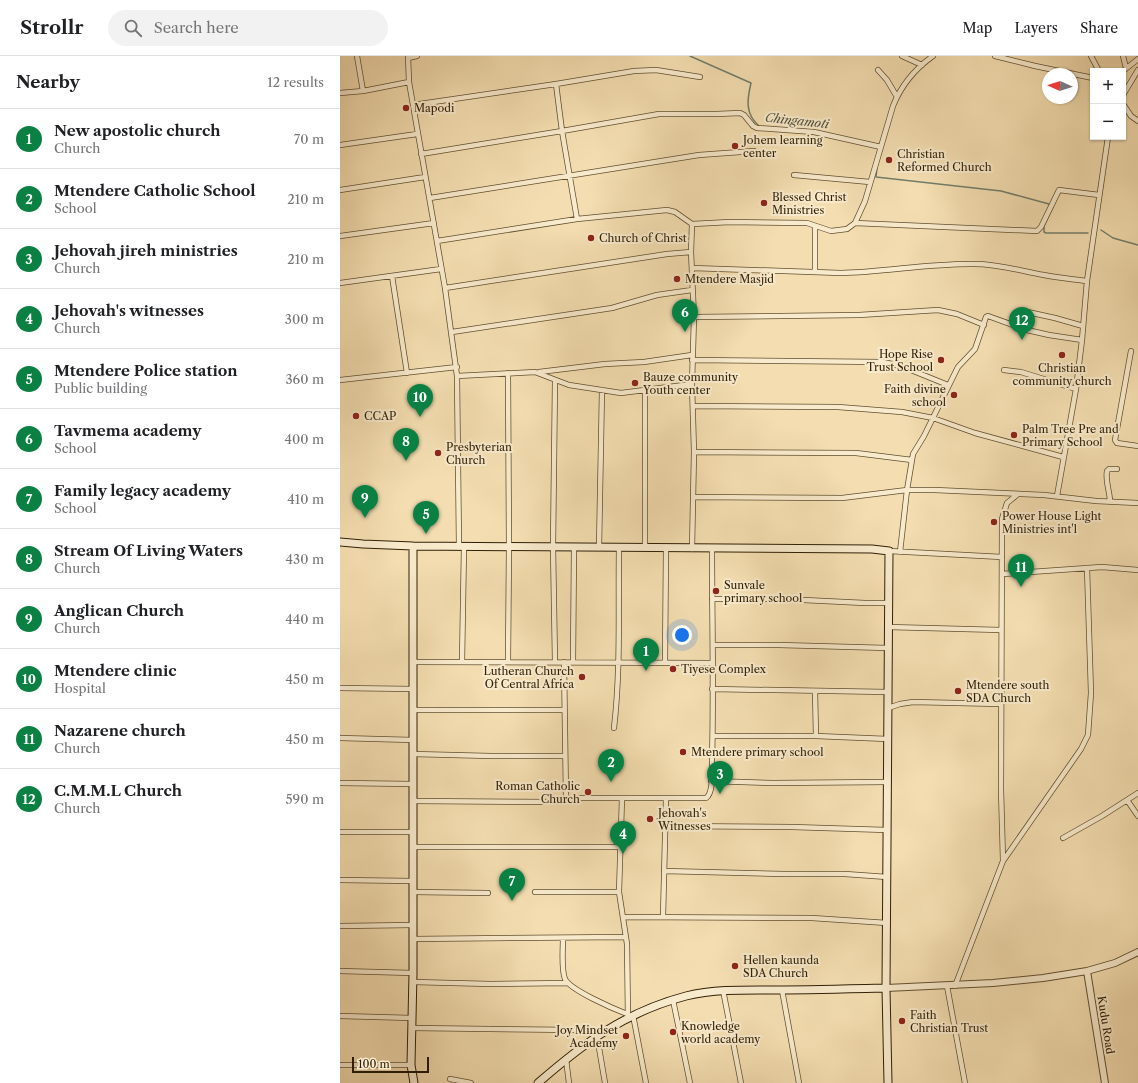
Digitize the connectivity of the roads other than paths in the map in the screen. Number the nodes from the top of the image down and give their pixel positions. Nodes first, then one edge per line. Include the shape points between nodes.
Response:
1 (357, 56) edge
2 (417, 56) edge
3 (902, 56) edge
4 (933, 56) edge
5 (995, 56) edge
6 (1091, 56) edge
7 (1123, 56) edge
8 (408, 57) edge
9 (1138, 59) edge
10 (922, 65) junction
11 (1097, 68) edge
12 (1125, 68) edge
13 (1126, 69) edge
14 (878, 70) dead end
15 (1138, 70) edge
16 (700, 77) dead end
17 (1090, 77) edge
18 (409, 82) junction
19 (556, 84) junction
20 (1126, 90) edge
21 (363, 91) junction
22 (340, 93) edge
23 (897, 96) junction
24 (413, 105) junction
25 (1126, 108) edge
26 (1138, 121) edge
27 (562, 131) junction
28 (418, 134) junction
29 (1108, 140) edge
30 (340, 145) edge
31 (881, 147) junction
32 (754, 151) dead end
33 (422, 154) junction
34 (794, 175) dead end
35 (570, 176) junction
36 (425, 177) junction
37 (870, 182) junction
38 (340, 190) edge
39 (1099, 194) junction
40 (430, 198) junction
41 (577, 219) junction
42 (434, 223) junction
43 (855, 223) junction
44 (692, 224) junction
45 (815, 227) junction
46 (340, 236) edge
47 (437, 241) junction
48 (691, 252) junction
49 (692, 268) junction
50 (441, 269) junction
51 (814, 272) junction
52 (392, 276) junction
53 (1087, 280) junction
54 (340, 283) edge
55 (445, 288) junction
56 (692, 290) junction
57 (1023, 311) dead end
58 (694, 316) junction
59 (984, 325) junction
60 (1083, 326) junction
61 (452, 332) junction
62 (1082, 340) junction
63 (1131, 351) dead end
64 (692, 357) junction
65 (456, 367) junction
66 (1004, 370) dead end
67 (538, 372) junction
68 (407, 373) junction
69 (508, 373) junction
70 (458, 376) junction
71 (340, 380) edge
72 (555, 380) junction
73 (692, 384) junction
74 (948, 385) junction
75 (1076, 389) junction
76 (602, 390) junction
77 (645, 390) junction
78 (693, 406) junction
79 (933, 418) junction
80 (1138, 446) edge
81 (694, 452) junction
82 (1063, 457) junction
83 (912, 460) junction
84 (1117, 469) dead end
85 (907, 490) junction
86 (1018, 494) junction
87 (1057, 496) junction
88 (693, 497) junction
89 (1110, 502) junction
90 (1138, 503) edge
91 (340, 542) edge
92 (414, 546) junction
93 (462, 547) junction
94 (509, 547) junction
95 (553, 548) junction
96 (574, 548) junction
97 (599, 548) junction
98 (619, 548) junction
99 (645, 548) junction
100 (666, 549) junction
101 (692, 549) junction
102 (712, 549) junction
103 (889, 551) junction
104 (900, 552) junction
105 (1002, 557) junction
106 (1087, 568) junction
107 (1138, 570) edge
108 (1002, 574) junction
109 (712, 599) junction
110 (888, 603) junction
111 (888, 627) junction
112 (1001, 630) junction
113 (712, 645) junction
114 (888, 648) junction
115 (414, 662) junction
116 (462, 662) junction
117 (508, 662) junction
118 (555, 662) junction
119 (564, 662) junction
120 (573, 662) junction
121 (619, 662) junction
122 (665, 662) junction
123 (712, 663) junction
124 (340, 688) edge
125 (414, 689) junction
126 (712, 689) junction
127 (815, 690) junction
128 (888, 692) junction
129 (1001, 704) junction
130 (888, 708) junction
131 (414, 710) junction
132 (564, 710) junction
133 (614, 728) dead end
134 (713, 736) junction
135 (816, 736) junction
136 (340, 738) edge
137 (888, 739) junction
138 (414, 740) junction
139 (413, 754) junction
140 (565, 756) junction
141 (711, 781) junction
142 (888, 782) junction
143 (340, 783) edge
144 (413, 784) junction
145 (1138, 793) edge
146 (566, 798) junction
147 (622, 798) junction
148 (666, 798) junction
149 (1127, 800) junction
150 (413, 801) junction
151 (1138, 816) edge
152 (665, 826) junction
153 (887, 830) junction
154 (340, 832) edge
155 (413, 832) junction
156 (1063, 838) dead end
157 (413, 847) junction
158 (620, 847) junction
159 (1002, 860) junction
160 (664, 871) junction
161 (887, 877) junction
162 (340, 880) edge
163 (413, 881) junction
164 (413, 892) junction
165 (535, 892) dead end
166 (619, 892) junction
167 (488, 893) dead end
168 (623, 917) junction
169 (663, 917) junction
170 (887, 923) junction
171 (412, 925) junction
172 (340, 926) edge
173 (626, 937) junction
174 (563, 938) junction
175 (412, 939) junction
176 (1138, 952) edge
177 (340, 971) edge
178 (1087, 971) junction
179 (413, 973) junction
180 (413, 982) junction
181 (568, 983) junction
182 (946, 986) junction
183 (955, 986) junction
184 (886, 988) junction
185 (723, 990) junction
186 (782, 990) junction
187 (673, 1000) junction
188 (340, 1016) edge
189 (629, 1016) junction
190 (412, 1018) junction
191 (412, 1028) junction
192 (599, 1034) junction
193 (566, 1059) junction
194 (340, 1065) edge
195 (411, 1065) junction
196 (450, 1079) dead end
197 (414, 1083) edge
198 (471, 1083) edge
199 (538, 1083) edge
200 (569, 1083) edge
201 (604, 1083) edge
202 (646, 1083) edge
203 (690, 1083) edge
204 (740, 1083) edge
205 (799, 1083) edge
206 (888, 1083) edge
207 (965, 1083) edge
208 (1105, 1083) edge

1 - 21 street
2 - 8 street
3 - 10 street
4 - 10 street
5 - 17 street
6 - 11 street
7 - 12 street
8 - 18 street
9 - 13 street
10 - 23 street
14 - 23 street
15 - 20 street
16 - 19 street via 644,70
18 - 21 street
18 - 24 street
19 - 24 street
19 - 27 street
21 - 22 street
23 - 31 street
24 - 28 street
25 - 26 street
27 - 31 street via 659,114 740,113 757,128 814,132
27 - 33 street
27 - 35 street
28 - 30 street
28 - 33 street
29 - 39 street
31 - 37 street
32 - 35 street via 699,155
33 - 36 street
34 - 37 street
35 - 40 street
35 - 41 street
36 - 38 street
36 - 40 street
37 - 43 street
39 - 43 street via 1059,190 1038,231
39 - 53 street
40 - 42 street
41 - 44 street via 667,210 675,212
41 - 47 street
42 - 46 street
42 - 47 street
43 - 45 street via 840,231
44 - 45 street via 768,222 807,223
44 - 48 street
45 - 51 street
47 - 50 street
48 - 49 street
48 - 55 street
49 - 51 street
49 - 56 street
50 - 52 street
50 - 55 street
51 - 53 street via 862,273 927,265 977,264 1002,266 1045,276
52 - 54 street
52 - 68 street
53 - 60 street
55 - 61 street
56 - 58 street
56 - 61 street via 657,295 612,308
57 - 60 street
58 - 59 street via 860,315 938,310 957,314
58 - 64 street
59 - 62 street via 988,316 1027,330
59 - 74 street via 976,349 958,367
60 - 62 street
61 - 65 street
62 - 75 street
63 - 80 street via 1115,440 1117,443
64 - 67 street
64 - 73 street
64 - 74 street via 883,362
65 - 68 street
65 - 70 street
66 - 75 street via 1021,372
67 - 69 street
67 - 72 street
68 - 71 street
69 - 70 street
69 - 94 street
70 - 93 street
72 - 76 street
72 - 95 street
73 - 77 street
73 - 78 street
74 - 79 street
75 - 82 street
76 - 77 street via 621,393
76 - 97 street
77 - 99 street
78 - 79 street via 838,407 902,412
78 - 81 street
79 - 82 street via 975,433
79 - 83 street
81 - 83 street via 856,453
81 - 88 street
82 - 87 street
83 - 85 street
84 - 89 street via 1109,468 1107,471 1106,482
85 - 86 street
85 - 88 street via 842,498
85 - 104 street
86 - 87 street
86 - 105 street via 1009,500 1002,519
87 - 89 street
88 - 101 street
89 - 90 street
91 - 92 main road
92 - 93 main road
92 - 115 main road
93 - 94 main road
93 - 116 street
94 - 95 main road
94 - 117 street
95 - 96 main road
95 - 118 street
96 - 97 main road
96 - 120 street
97 - 98 main road
98 - 99 main road
98 - 121 street
99 - 100 main road
100 - 101 main road
100 - 122 street
101 - 102 main road
102 - 103 main road
102 - 109 street
103 - 104 street
103 - 110 main road
104 - 105 street
105 - 108 street
106 - 107 street
106 - 108 street
106 - 159 street via 1091,693 1088,735 1081,749
108 - 112 street
109 - 110 street
109 - 113 street
110 - 111 main road
111 - 112 street
111 - 114 main road
112 - 129 street
113 - 114 street
113 - 123 street
114 - 128 main road
115 - 116 street
115 - 125 main road
116 - 117 street
117 - 118 street
118 - 119 street
119 - 120 street
119 - 132 street
120 - 121 street
121 - 122 street
121 - 133 street
122 - 123 street
123 - 126 street
124 - 125 street
125 - 131 main road
126 - 127 street
126 - 134 street
127 - 128 street
127 - 135 street
128 - 130 main road
129 - 130 street via 913,702
129 - 159 street
130 - 137 main road
131 - 132 street
131 - 138 main road
132 - 140 street
134 - 135 street
134 - 141 street
135 - 137 street
136 - 138 street
137 - 142 main road
138 - 139 main road
139 - 140 street
139 - 144 main road
140 - 146 street
141 - 142 street
141 - 148 street via 710,792 706,798
142 - 153 main road
143 - 144 street
144 - 150 main road
145 - 149 street
146 - 147 street
146 - 150 street via 560,802
147 - 148 street
147 - 158 street
148 - 152 street
149 - 151 street
149 - 156 street
150 - 155 main road
152 - 153 street
152 - 160 street
153 - 161 main road
154 - 155 street
155 - 157 main road
157 - 158 street
157 - 163 main road
158 - 166 street
159 - 183 street
160 - 161 street
160 - 169 street
161 - 170 main road
162 - 163 street
163 - 164 main road
164 - 167 street
164 - 171 main road
165 - 166 street
166 - 168 street
168 - 169 street
168 - 173 street
169 - 170 street via 812,918
170 - 184 main road
171 - 172 street
171 - 175 main road
173 - 174 street
173 - 189 street
174 - 175 street
174 - 181 street via 564,974
175 - 179 main road
176 - 178 street via 1115,963
177 - 179 street
178 - 183 street via 1012,982
178 - 208 street, Kudu Road
179 - 180 main road
180 - 181 street
180 - 190 main road
181 - 189 street
182 - 183 street
182 - 184 street
182 - 207 street
184 - 186 main road
184 - 206 main road
185 - 186 main road
185 - 187 main road
185 - 204 street
186 - 205 street
187 - 189 main road
187 - 203 street
188 - 190 street
189 - 192 main road
189 - 202 street
190 - 191 main road
191 - 192 street via 577,1030
191 - 195 main road
192 - 193 main road
192 - 201 street
193 - 199 main road
193 - 200 street
194 - 195 street
195 - 197 main road
196 - 198 street

